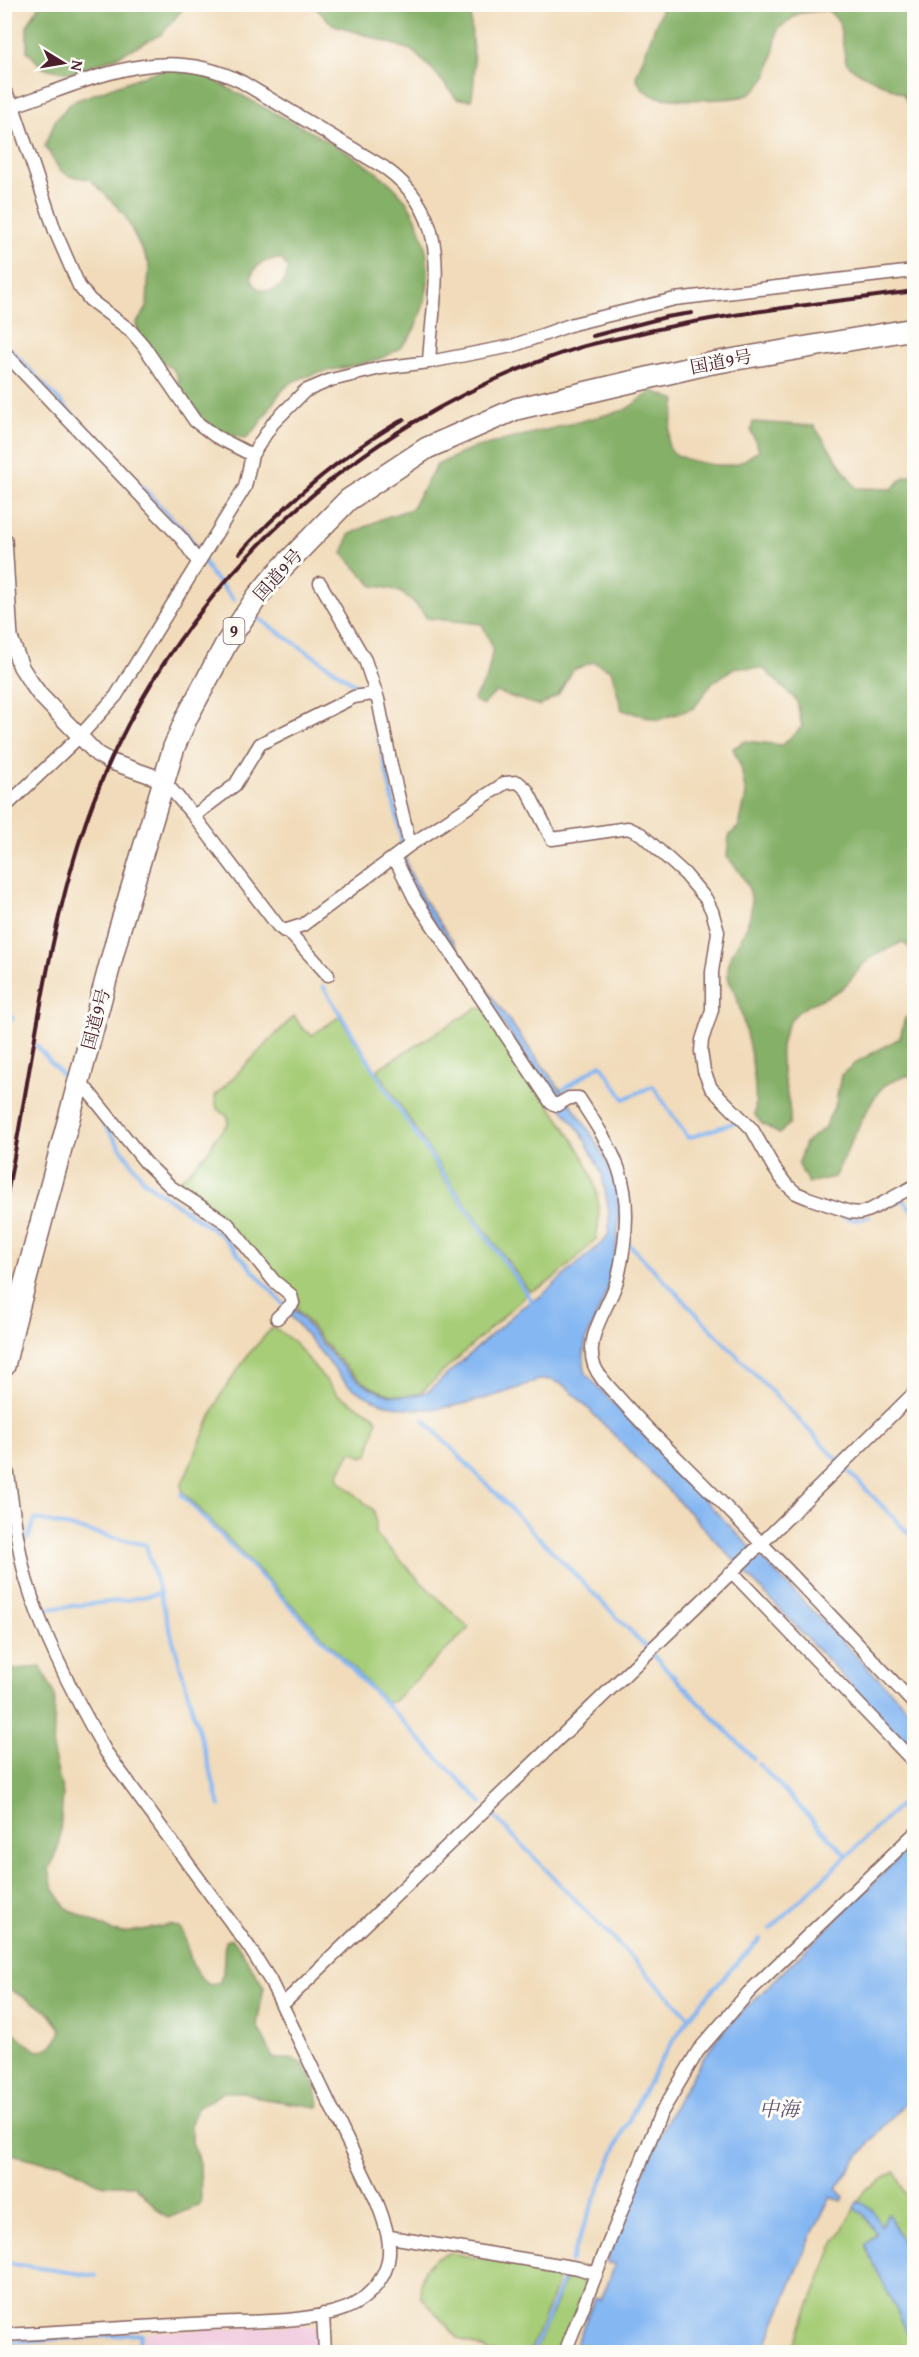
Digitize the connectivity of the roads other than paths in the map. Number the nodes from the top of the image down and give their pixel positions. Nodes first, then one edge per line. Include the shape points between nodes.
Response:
1 (4, 90) edge
2 (13, 106) junction
3 (915, 271) edge
4 (915, 329) edge
5 (4, 352) edge
6 (429, 362) junction
7 (252, 455) junction
8 (4, 540) edge
9 (201, 557) junction
10 (320, 583) dead end
11 (378, 699) junction
12 (79, 736) junction
13 (163, 780) junction
14 (4, 808) edge
15 (194, 816) junction
16 (401, 851) junction
17 (288, 931) junction
18 (328, 975) dead end
19 (80, 1081) junction
20 (915, 1186) edge
21 (283, 1313) dead end
22 (4, 1366) edge
23 (915, 1394) edge
24 (4, 1466) edge
25 (759, 1546) junction
26 (734, 1570) junction
27 (915, 1704) edge
28 (915, 1762) edge
29 (915, 1834) edge
30 (282, 2005) junction
31 (390, 2237) junction
32 (596, 2274) junction
33 (323, 2314) junction
34 (4, 2336) edge
35 (325, 2352) edge
36 (565, 2352) edge

1 - 2 street
2 - 6 street via 136,66 198,66 242,82 385,168 414,194 433,239 436,265
2 - 7 street via 55,231 79,286 90,300 130,330 195,421
3 - 6 street via 675,299 573,324 512,346
4 - 13 highway, 国道9号 / 9 via 707,364 516,409 428,448 348,500 258,597 198,694
5 - 9 street
6 - 7 street via 381,368 305,391 273,423
7 - 9 street via 245,487
8 - 12 street via 8,620 15,652 40,695
9 - 12 street via 125,683
10 - 11 street via 365,660
11 - 15 street via 372,694 354,697 260,744 235,784
11 - 16 street via 397,796
12 - 13 street via 103,758
12 - 14 street
13 - 15 street
13 - 19 highway, 国道9号 / 9
15 - 17 street via 278,926
16 - 17 street via 303,926
16 - 20 street via 505,783 519,782 552,838 628,828 641,834 695,885 716,923 712,1010 701,1051 711,1088 752,1129 774,1168 796,1193 860,1213
16 - 25 street via 415,899 551,1103 579,1098 606,1140 621,1174 626,1195 622,1258 615,1287 595,1332 592,1355 598,1375
17 - 18 street
19 - 21 street via 146,1163 171,1187 228,1224 274,1281 291,1295 293,1299
19 - 22 highway, 国道9号 / 9
23 - 25 street
24 - 30 street via 26,1578 86,1717 154,1820 262,1966
25 - 26 street
25 - 27 street
26 - 28 street
26 - 30 street
29 - 32 street via 749,1992 698,2051 660,2115
30 - 31 street
31 - 32 street
31 - 33 street via 387,2265 374,2289 345,2309
32 - 36 street
33 - 34 street via 271,2321
33 - 35 street

